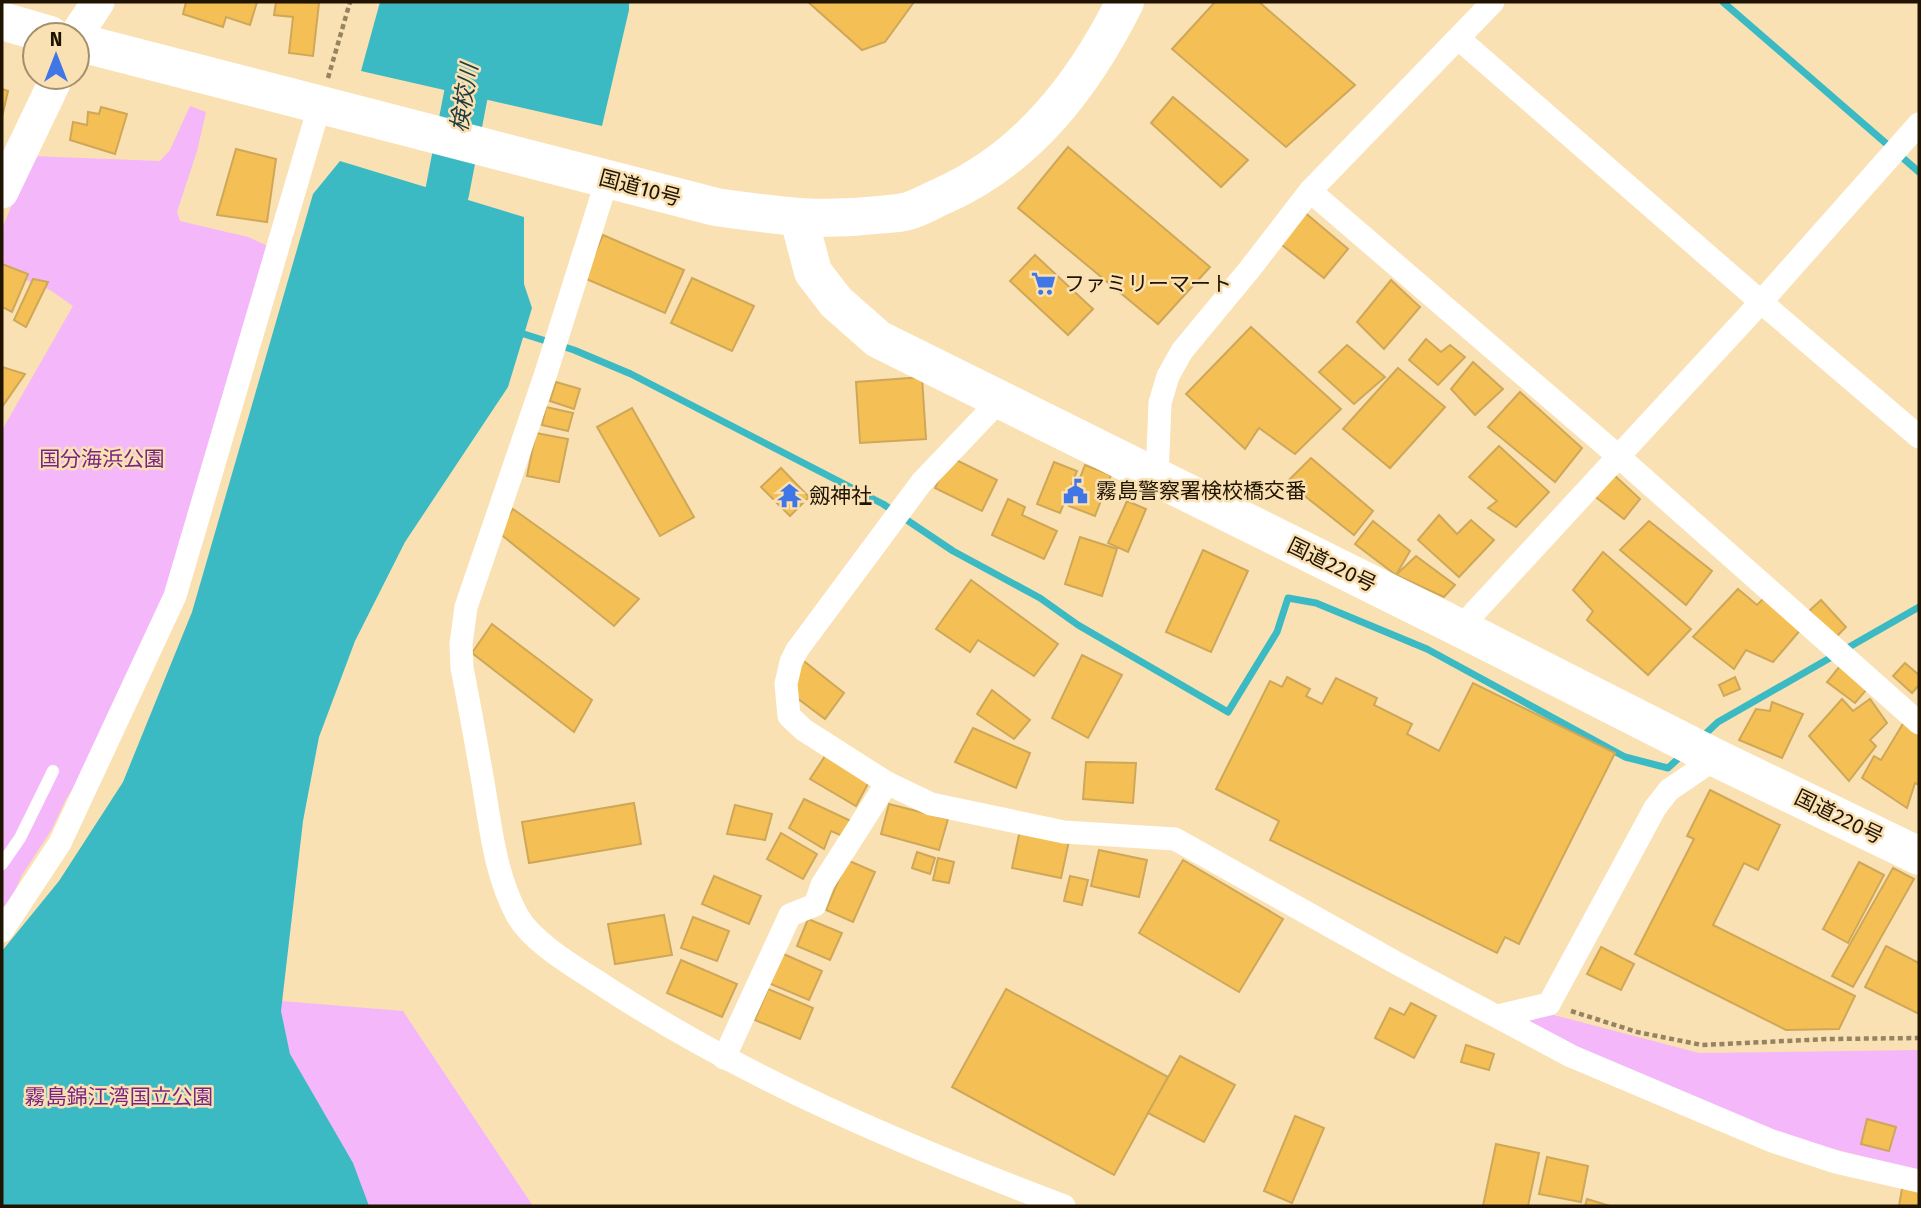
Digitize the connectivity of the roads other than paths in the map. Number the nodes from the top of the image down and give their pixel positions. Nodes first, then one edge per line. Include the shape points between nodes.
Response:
1 (98, 2) edge
2 (1125, 2) edge
3 (1493, 2) edge
4 (85, 21) edge
5 (1459, 39) junction
6 (91, 46) edge
7 (50, 91) edge
8 (331, 107) junction
9 (1919, 124) edge
10 (599, 177) junction
11 (1310, 191) junction
12 (2, 192) edge
13 (799, 219) junction
14 (1761, 302) junction
15 (999, 401) junction
16 (1919, 437) edge
17 (1618, 456) junction
18 (1157, 478) junction
19 (1460, 628) junction
20 (1919, 723) edge
21 (1716, 758) junction
22 (53, 771) dead end
23 (887, 783) junction
24 (1919, 856) edge
25 (2, 864) edge
26 (2, 931) edge
27 (1498, 1016) junction
28 (724, 1058) junction
29 (1919, 1181) edge
30 (1064, 1206) edge

1 - 4 street
2 - 13 highway, 国道10号 via 1102,47 1059,108 1012,155 961,188 908,211
3 - 5 street
5 - 11 street
5 - 14 street
6 - 8 highway, 国道10号
7 - 12 street
8 - 10 highway, 国道10号
8 - 26 street via 175,596 60,843
9 - 14 street
10 - 13 highway, 国道10号 via 716,207
10 - 28 street via 569,300 466,607 462,668 496,856 519,917 572,965
11 - 17 street
11 - 18 street via 1182,351 1168,376 1160,403
13 - 15 highway, 国道220号 via 813,272 836,302 877,339
14 - 16 street
14 - 17 street
15 - 18 highway, 国道220号
15 - 23 street via 921,483 791,662 786,684 789,716
17 - 19 street
17 - 20 street
18 - 19 highway, 国道220号
19 - 21 highway, 国道220号
21 - 24 highway, 国道220号
21 - 27 street via 1669,790 1655,808 1549,1004
22 - 25 lane
23 - 27 street via 931,804 1064,832 1175,839
23 - 28 street via 822,885 815,905 790,915
27 - 29 street via 1571,1056 1772,1141
28 - 30 street via 855,1122

